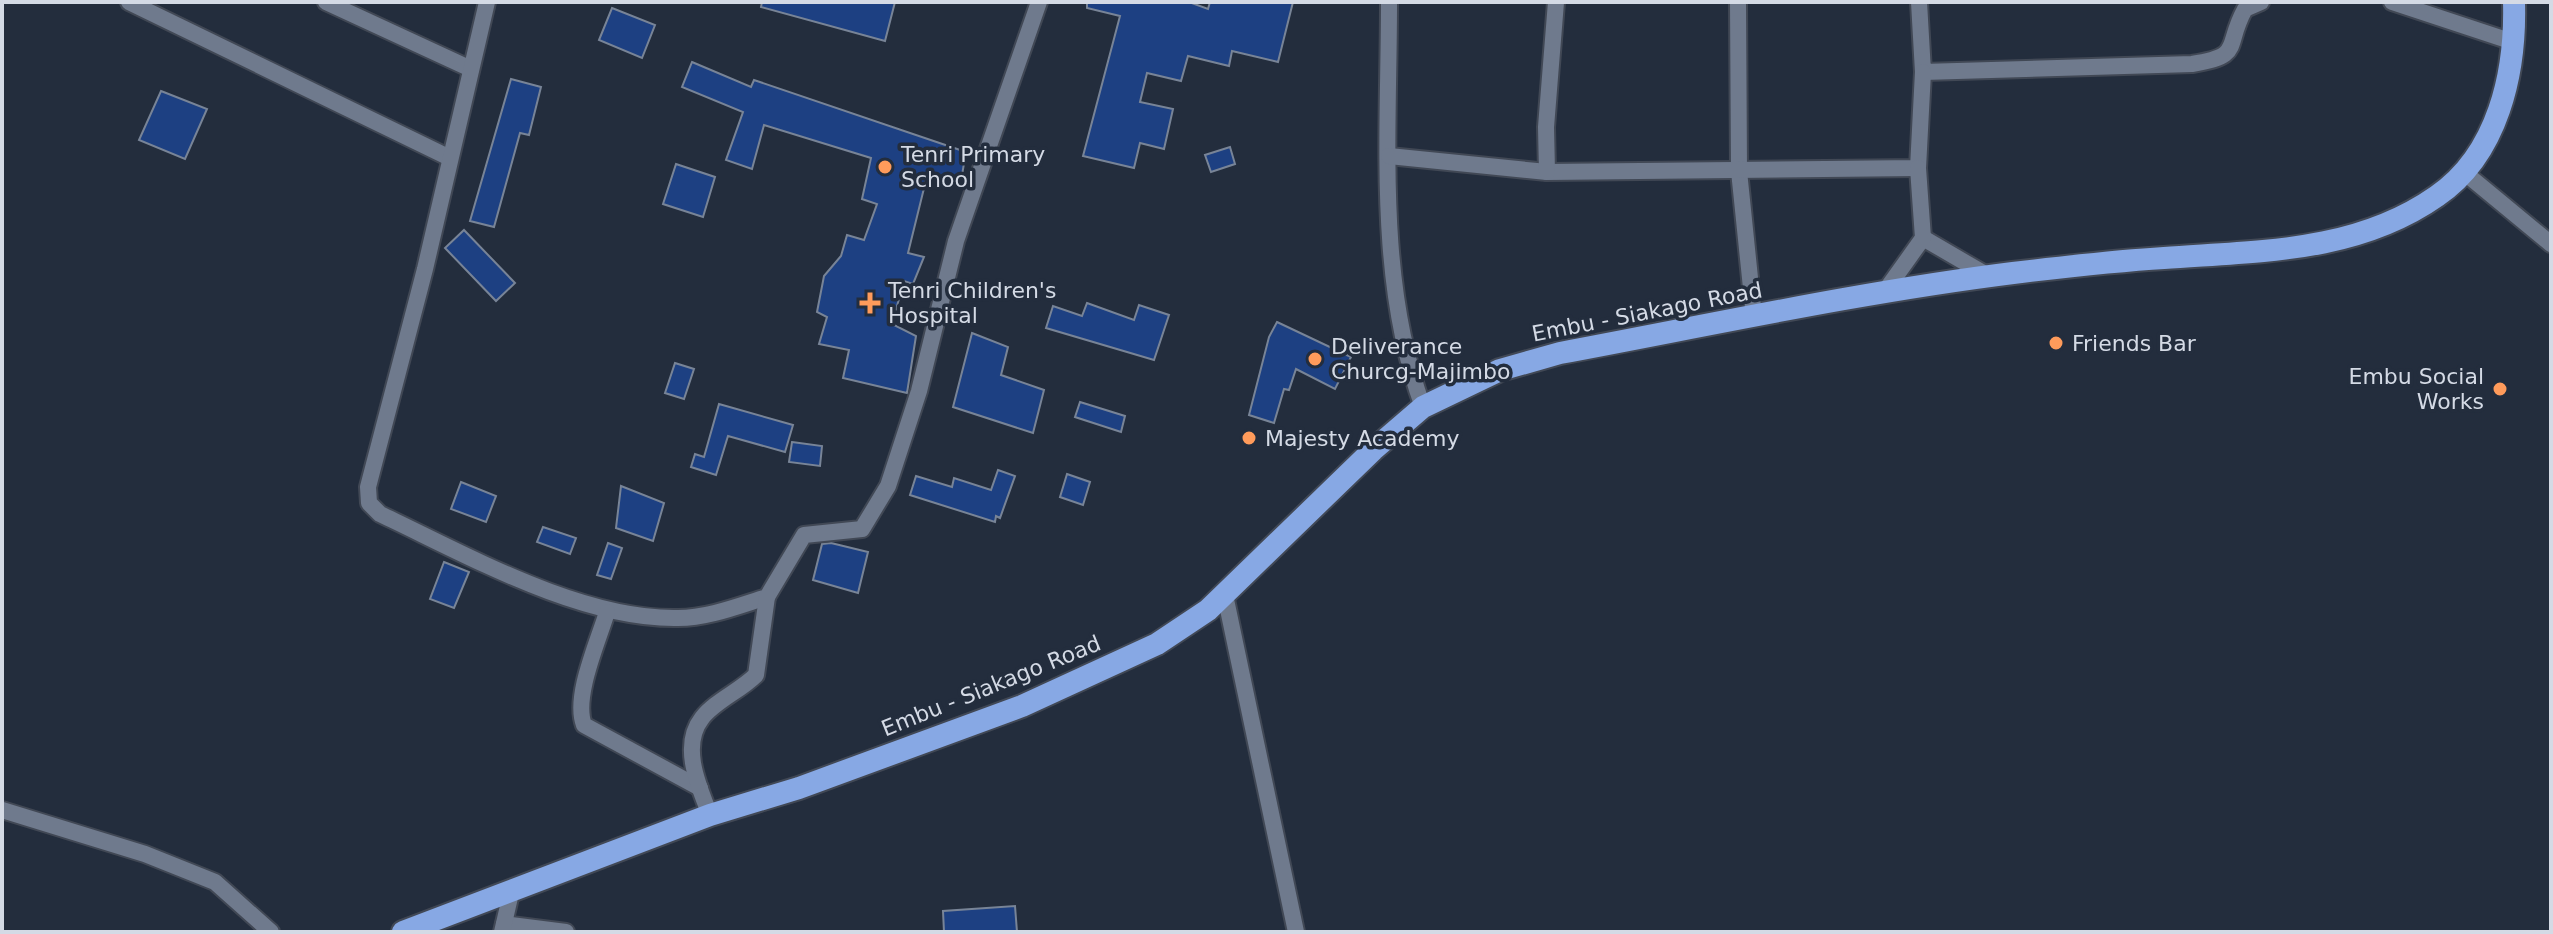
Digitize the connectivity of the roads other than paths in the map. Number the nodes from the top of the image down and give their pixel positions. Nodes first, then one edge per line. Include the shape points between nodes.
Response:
1 (129, 2) edge
2 (326, 2) edge
3 (487, 2) edge
4 (1039, 2) edge
5 (1389, 2) edge
6 (1556, 2) edge
7 (1738, 2) edge
8 (1919, 2) edge
9 (2261, 2) edge
10 (2392, 2) edge
11 (2514, 2) edge
12 (2244, 5) edge
13 (2513, 42) junction
14 (471, 69) junction
15 (1923, 72) junction
16 (1389, 156) junction
17 (450, 158) junction
18 (1918, 168) junction
19 (1739, 171) junction
20 (1547, 172) junction
21 (2465, 173) junction
22 (1923, 238) junction
23 (2551, 244) edge
24 (1990, 277) junction
25 (1883, 294) junction
26 (1754, 317) junction
27 (1423, 407) junction
28 (1225, 595) junction
29 (767, 597) junction
30 (607, 612) junction
31 (700, 788) junction
32 (2, 810) edge
33 (710, 815) junction
34 (511, 893) junction
35 (503, 928) edge
36 (271, 932) edge
37 (403, 932) edge
38 (566, 932) edge
39 (1296, 932) edge

1 - 17 street
2 - 14 street
3 - 14 street
4 - 29 street via 956,241 919,391 888,486 862,529 804,535
5 - 16 street
6 - 20 street
7 - 19 street
8 - 15 street
9 - 12 street
10 - 13 street
11 - 13 highway, Embu - Siakago Road
12 - 15 street via 2228,55 2221,60
13 - 21 highway, Embu - Siakago Road via 2496,117 2483,150
14 - 17 street
15 - 18 street
16 - 20 street
16 - 27 street via 1400,331
17 - 30 street via 368,487 369,503 380,514 485,563
18 - 19 street
18 - 22 street
19 - 20 street
19 - 26 street
21 - 23 street
21 - 24 highway, Embu - Siakago Road via 2408,215 2308,248
22 - 24 street
22 - 25 street
24 - 25 highway, Embu - Siakago Road
25 - 26 highway, Embu - Siakago Road
26 - 27 highway, Embu - Siakago Road via 1560,353 1500,370
27 - 28 highway, Embu - Siakago Road
28 - 33 highway, Embu - Siakago Road via 1157,644 1022,706
28 - 39 street
29 - 30 street via 678,618
29 - 31 street via 756,675 701,718 695,734 692,756
30 - 31 street via 582,696 579,713 584,725
31 - 33 street
32 - 36 street via 145,854 215,882
33 - 34 highway, Embu - Siakago Road
34 - 35 street
34 - 37 highway, Embu - Siakago Road
35 - 38 street

